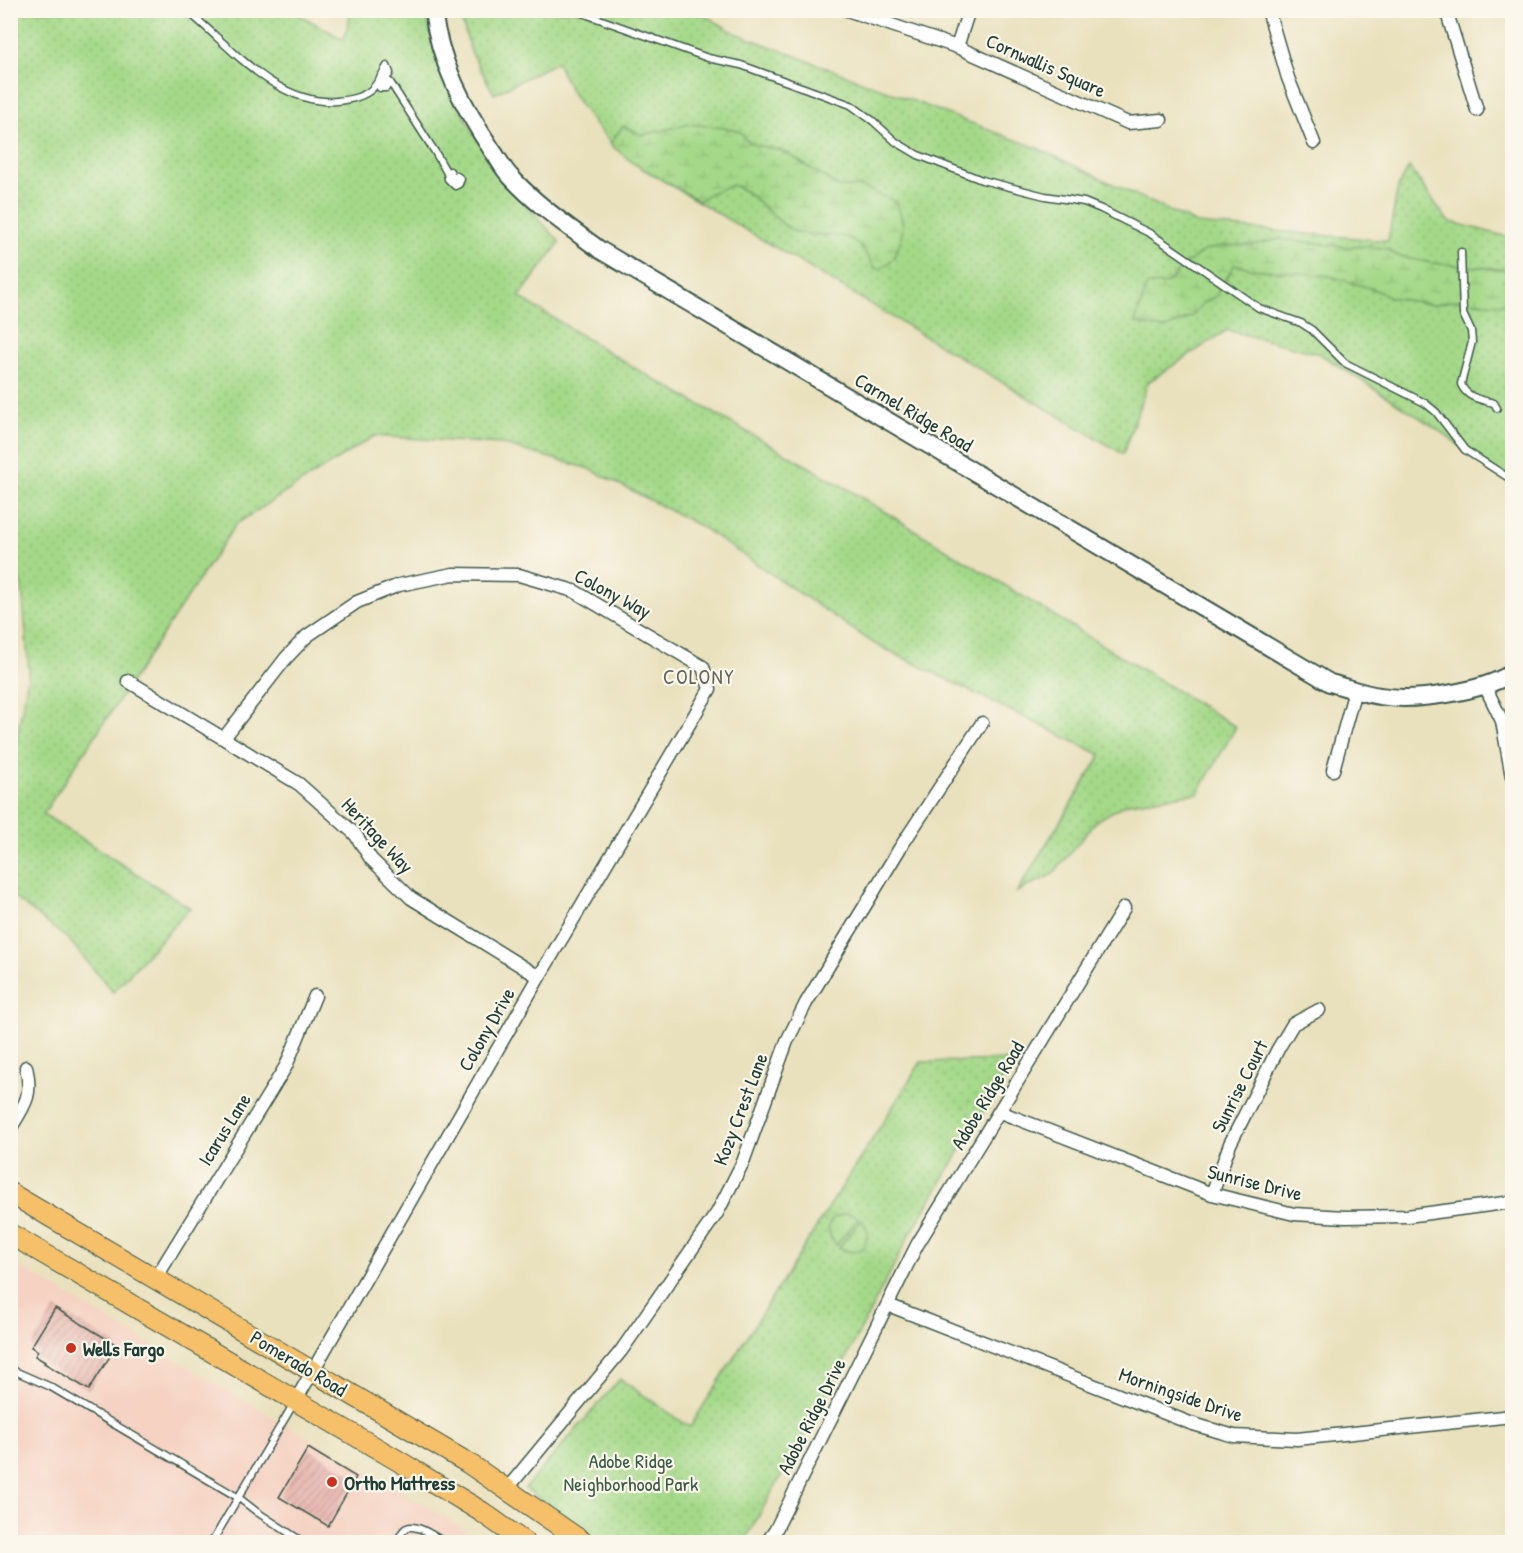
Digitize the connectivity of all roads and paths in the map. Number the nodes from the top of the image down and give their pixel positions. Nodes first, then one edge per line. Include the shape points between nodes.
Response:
1 (186, 10) edge
2 (433, 10) edge
3 (574, 10) edge
4 (847, 10) edge
5 (969, 10) edge
6 (1268, 10) edge
7 (1446, 10) edge
8 (957, 47) junction
9 (1477, 110) dead end
10 (1161, 120) dead end
11 (1314, 143) dead end
12 (450, 171) dead end
13 (1461, 252) dead end
14 (1497, 408) dead end
15 (1512, 480) edge
16 (1512, 673) edge
17 (708, 680) joint
18 (128, 681) dead end
19 (1485, 686) junction
20 (1355, 690) junction
21 (982, 723) dead end
22 (224, 738) junction
23 (1334, 770) dead end
24 (1512, 777) edge
25 (1124, 908) dead end
26 (539, 977) junction
27 (315, 996) dead end
28 (1319, 1010) dead end
29 (26, 1067) dead end
30 (1000, 1112) junction
31 (10, 1129) edge
32 (10, 1193) edge
33 (1212, 1194) junction
34 (1512, 1202) edge
35 (11, 1236) edge
36 (156, 1278) junction
37 (888, 1305) junction
38 (10, 1369) edge
39 (312, 1371) junction
40 (296, 1400) junction
41 (1512, 1416) edge
42 (507, 1489) junction
43 (239, 1498) junction
44 (212, 1542) edge
45 (303, 1542) edge
46 (397, 1542) edge
47 (444, 1542) edge
48 (524, 1542) edge
49 (583, 1542) edge
50 (766, 1542) edge

1 - 12 lane via 278,87 311,100 326,102 359,96 372,89 387,66 390,73 380,88 386,88 390,82 455,186 461,179 457,176 455,181
2 - 20 street, Carmel Ridge Road via 447,64 469,115 510,176 550,213 600,250 1330,683
3 - 15 lane via 851,105 918,155 982,180 1084,202 1140,227 1259,308 1312,330 1345,363 1425,403 1466,450
4 - 8 street, Cornwallis Square
5 - 8 street
6 - 11 street via 1288,78
7 - 9 street
8 - 10 street, Cornwallis Square via 1128,123
13 - 14 lane via 1463,314 1472,342 1461,384 1470,396 1494,403
16 - 19 street, Carmel Ridge Road
17 - 22 street, Colony Way via 704,667 574,591 519,575 453,574 399,585 357,602 307,636
17 - 26 street, Colony Drive via 710,689
18 - 22 street, Heritage Way
19 - 20 street, Carmel Ridge Road via 1421,698 1381,697
19 - 24 street via 1502,721
20 - 23 street
21 - 42 street, Kozy Crest Lane via 806,1003 786,1041 742,1162 717,1213 621,1351
22 - 26 street, Heritage Way via 298,784 355,834 371,859 411,898
25 - 30 street, Adobe Ridge Road
26 - 39 street, Colony Drive
27 - 36 street, Icarus Lane via 286,1066
28 - 33 street, Sunrise Court via 1293,1024 1278,1049 1230,1144
29 - 31 street via 30,1084 27,1102
30 - 33 street, Sunrise Drive
30 - 37 street, Adobe Ridge Road via 917,1245
32 - 36 main road, Pomerado Road
33 - 34 street, Sunrise Drive via 1294,1214 1345,1217 1407,1216
35 - 40 main road, Pomerado Road
36 - 39 main road, Pomerado Road
37 - 41 street, Morningside Drive via 1190,1423 1234,1436 1297,1439
37 - 50 street, Adobe Ridge Drive
38 - 43 lane via 51,1387
39 - 40 street, Colony Drive
39 - 42 main road, Pomerado Road
40 - 43 lane
40 - 48 main road, Pomerado Road via 482,1512
42 - 49 main road, Pomerado Road
43 - 44 lane
43 - 45 lane
46 - 47 lane via 410,1526

